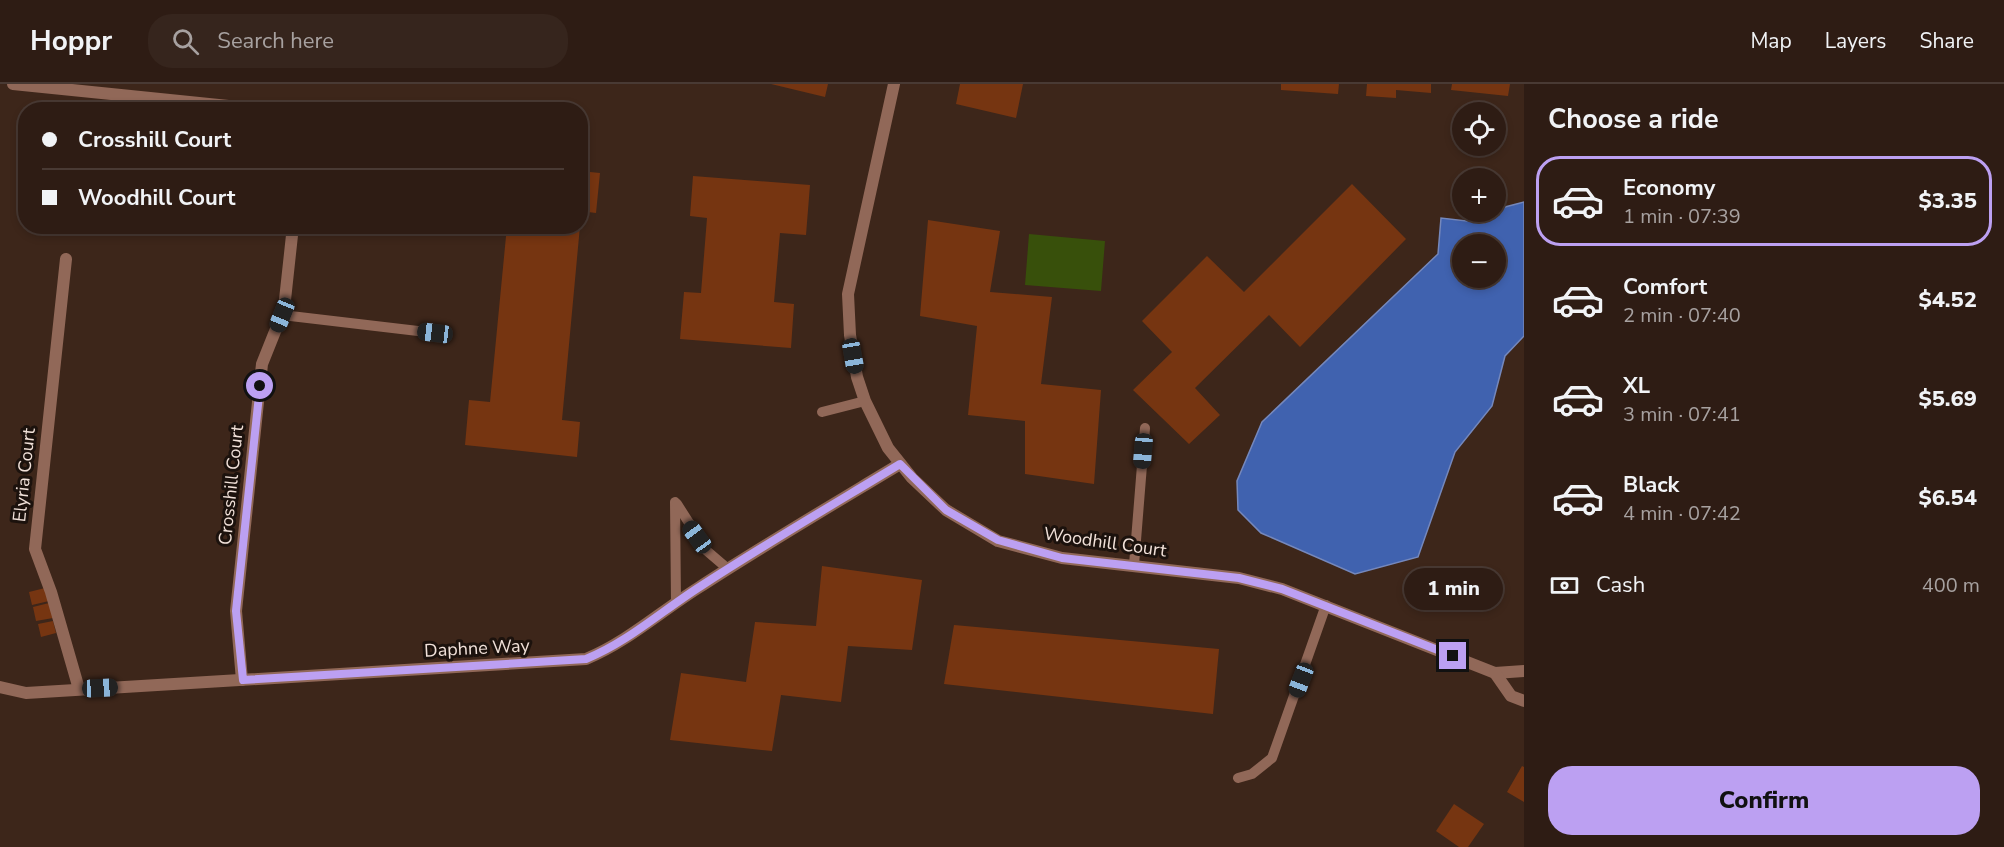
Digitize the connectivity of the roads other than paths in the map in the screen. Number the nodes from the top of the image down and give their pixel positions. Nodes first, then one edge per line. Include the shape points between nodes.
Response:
1 (13, 84) edge
2 (894, 84) edge
3 (190, 102) edge
4 (292, 234) edge
5 (66, 259) dead end
6 (282, 315) junction
7 (435, 333) dead end
8 (865, 401) junction
9 (822, 412) dead end
10 (1145, 428) dead end
11 (900, 464) junction
12 (1134, 565) junction
13 (728, 569) junction
14 (676, 602) junction
15 (1326, 605) junction
16 (1524, 671) edge
17 (1495, 673) junction
18 (243, 680) junction
19 (0, 687) edge
20 (79, 689) junction
21 (1524, 701) edge
22 (1238, 778) dead end

1 - 3 street
2 - 8 street, Woodhill Court via 848,294 850,335
4 - 6 street, Crosshill Court
5 - 20 street, Elyria Court via 35,549
6 - 7 lane
6 - 18 street, Crosshill Court via 262,364 236,611
8 - 9 lane
8 - 11 street, Woodhill Court
10 - 12 lane
11 - 12 street, Woodhill Court via 946,510 998,540 1062,558
11 - 13 street, Daphne Way
12 - 15 street, Woodhill Court via 1239,578
13 - 14 street, Daphne Way
13 - 14 lane via 707,551 675,502
14 - 18 street, Daphne Way via 614,647 586,659
15 - 17 street, Woodhill Court
15 - 22 lane via 1272,758 1252,774
16 - 17 street, Woodhill Court
17 - 21 street via 1511,696
18 - 20 street, Daphne Way
19 - 20 street, Daphne Way via 26,693

